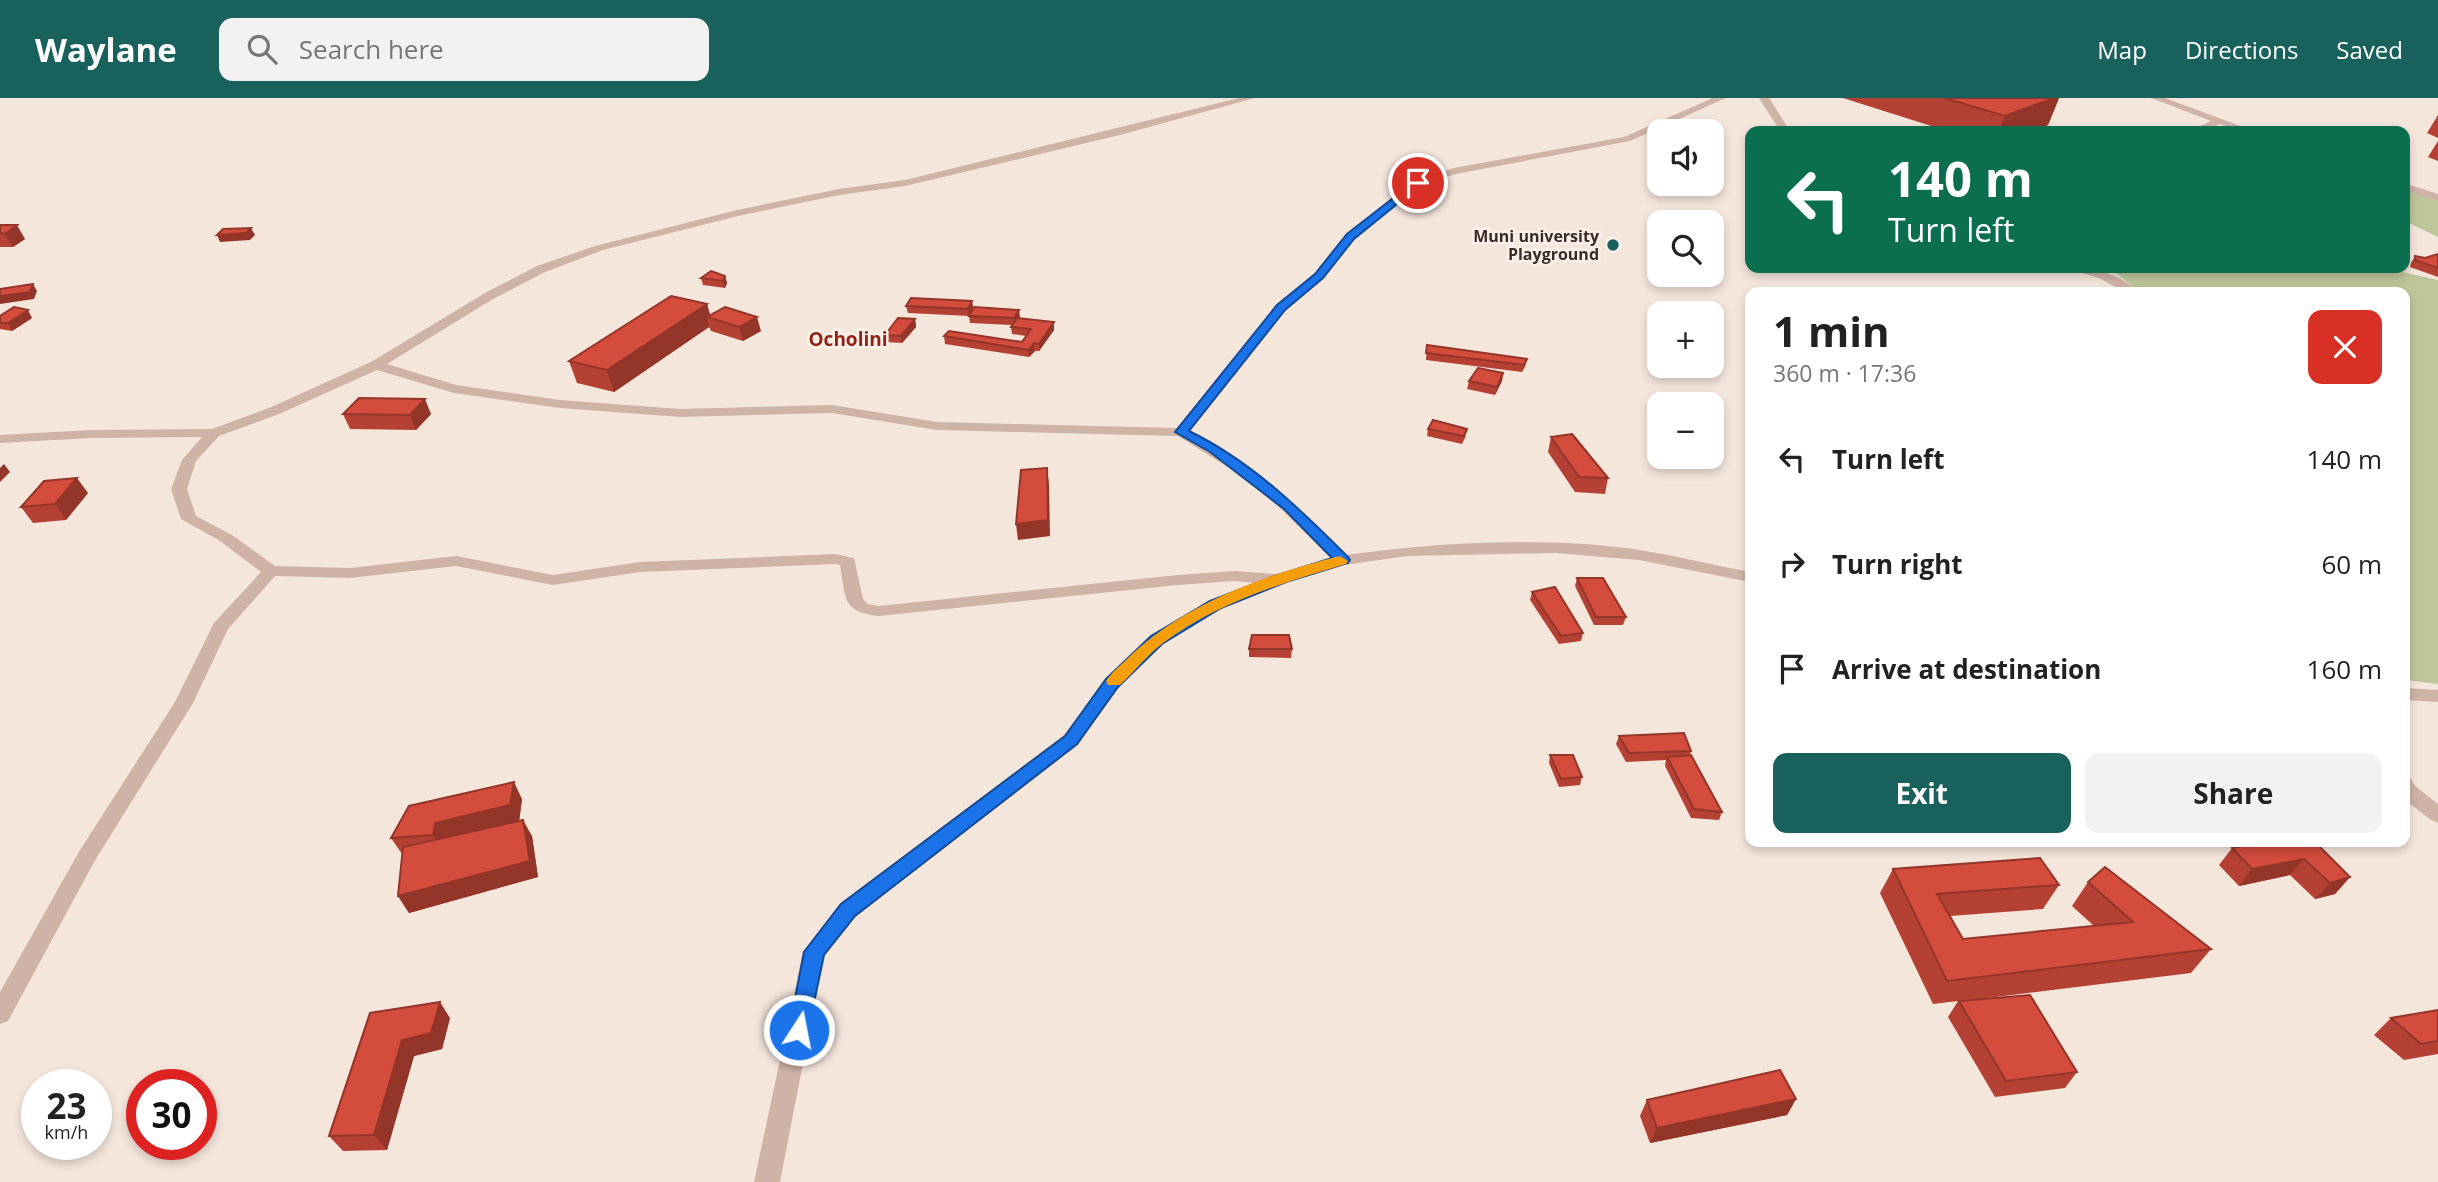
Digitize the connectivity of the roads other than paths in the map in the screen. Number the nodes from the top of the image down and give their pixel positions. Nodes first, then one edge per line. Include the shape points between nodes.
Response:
1 (1251, 98) edge
2 (1721, 98) edge
3 (1764, 98) edge
4 (2156, 98) edge
5 (2219, 121) junction
6 (1782, 126) edge
7 (2207, 126) edge
8 (2234, 126) edge
9 (2410, 188) edge
10 (2438, 198) edge
11 (2092, 273) edge
12 (2124, 287) edge
13 (376, 365) junction
14 (1181, 432) junction
15 (214, 433) junction
16 (0, 439) edge
17 (1342, 560) junction
18 (271, 571) junction
19 (1745, 576) edge
20 (1280, 579) junction
21 (2410, 695) edge
22 (2438, 696) edge
23 (2410, 793) edge
24 (2438, 815) edge
25 (0, 1014) edge
26 (766, 1182) edge

1 - 13 street via 919,180 839,191 599,248 541,269 489,296
2 - 14 street via 1628,139 1454,171 1418,183 1350,236 1319,276 1281,307
3 - 6 street
4 - 5 street
5 - 7 street
5 - 8 street
9 - 10 street
11 - 12 street
13 - 14 street via 454,389 560,404 680,413 832,409 937,426
13 - 15 street
14 - 17 street via 1215,449 1289,506
15 - 16 street
15 - 18 street via 189,460 179,489 189,519 226,538
17 - 19 street via 1407,551 1555,548 1639,555
17 - 20 street
18 - 20 street via 350,573 456,561 553,579 640,567 835,559 848,562 855,601 863,609 879,611 1178,580
18 - 25 street via 220,627 184,703 87,856
20 - 26 street via 1215,605 1156,640 1112,683 1071,740 848,910 814,952
21 - 22 street
23 - 24 street

